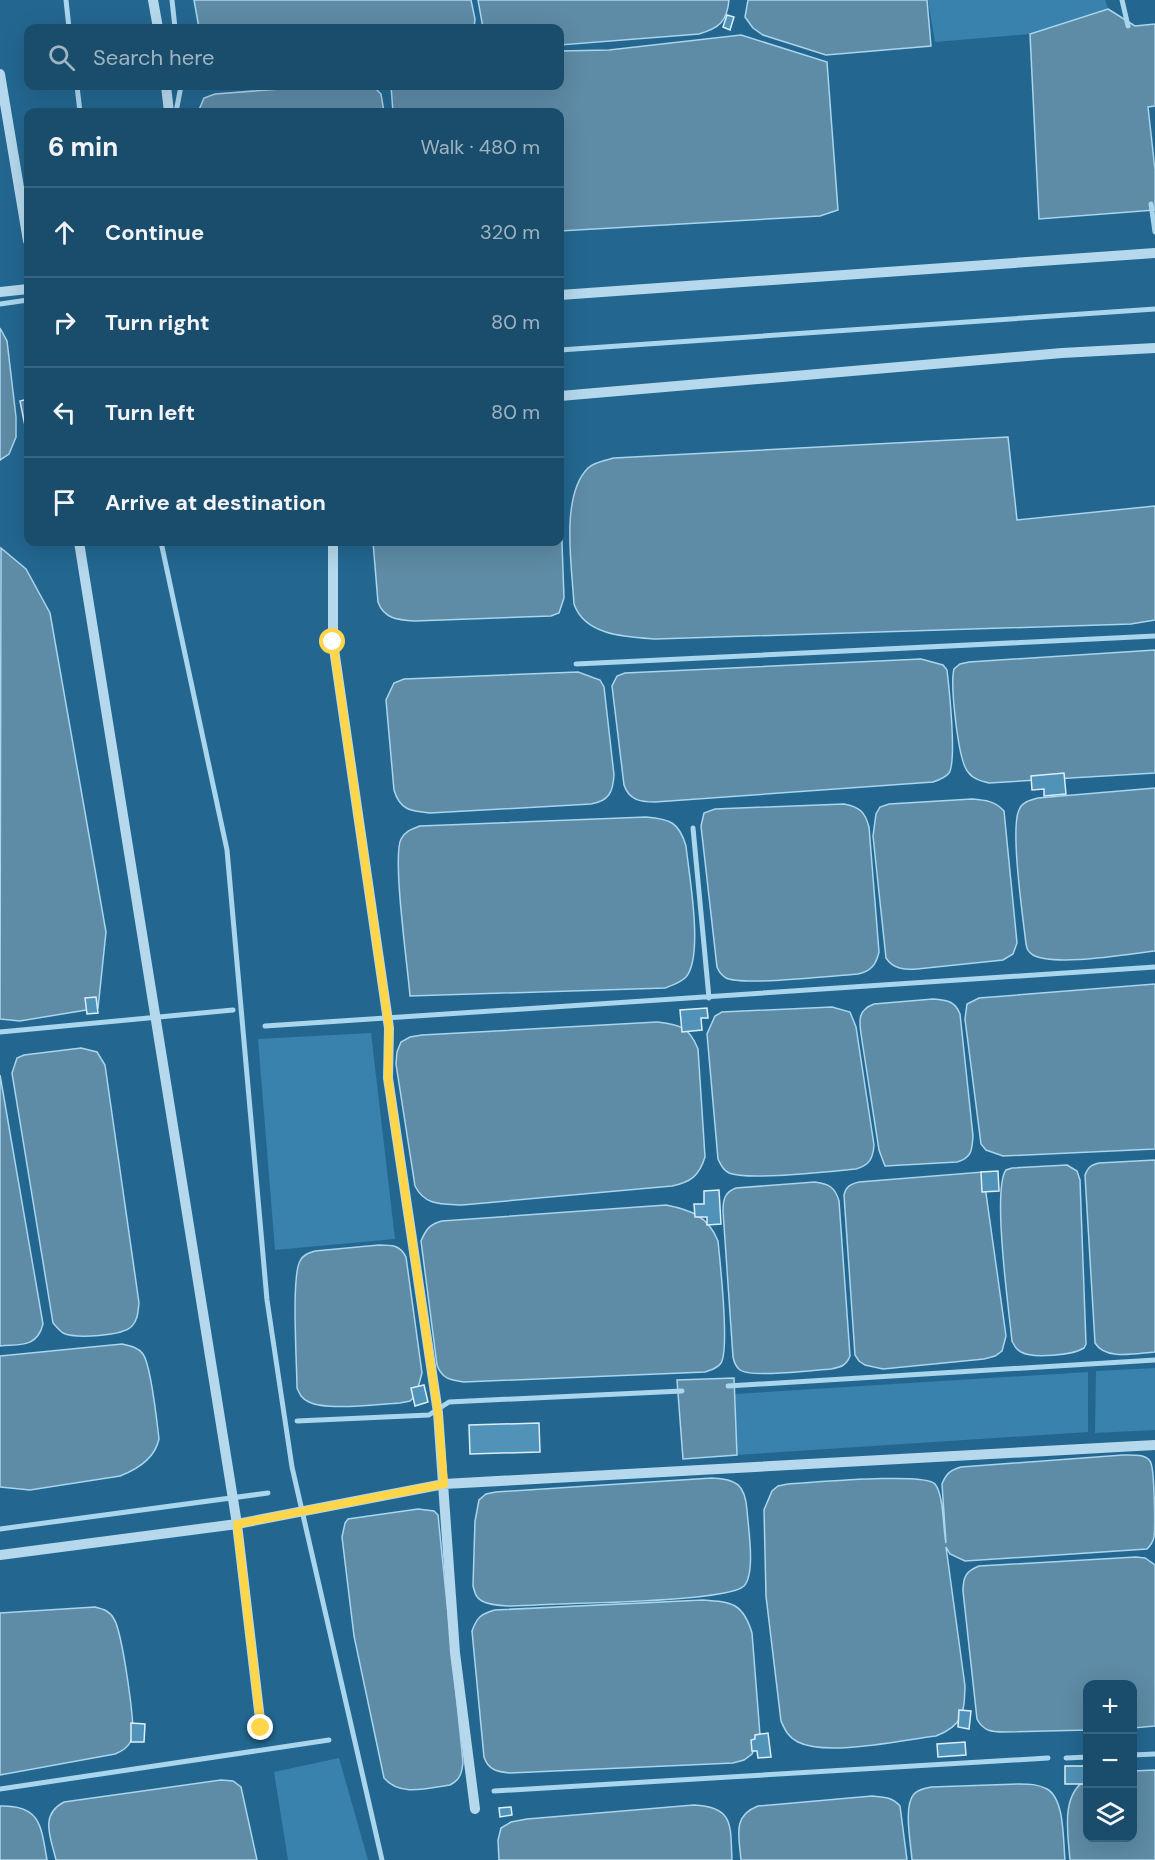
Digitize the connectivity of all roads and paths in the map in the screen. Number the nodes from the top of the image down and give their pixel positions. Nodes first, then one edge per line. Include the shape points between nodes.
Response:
1 (153, 0) edge
2 (157, 24) edge
3 (0, 74) edge
4 (166, 90) edge
5 (169, 108) edge
6 (24, 217) edge
7 (1155, 254) edge
8 (24, 289) edge
9 (0, 292) edge
10 (564, 295) edge
11 (1155, 348) edge
12 (564, 396) edge
13 (80, 546) edge
14 (333, 546) edge
15 (1155, 1445) edge
16 (444, 1484) junction
17 (237, 1524) junction
18 (0, 1554) edge
19 (261, 1728) dead end
20 (475, 1809) dead end

1 - 2 lane
3 - 6 lane
4 - 5 lane
7 - 10 lane
8 - 9 lane
11 - 12 lane
13 - 17 lane
14 - 16 lane via 333,642 389,1028 388,1078 438,1413
15 - 16 lane
16 - 17 lane
16 - 20 lane via 455,1653
17 - 18 lane
17 - 19 lane

